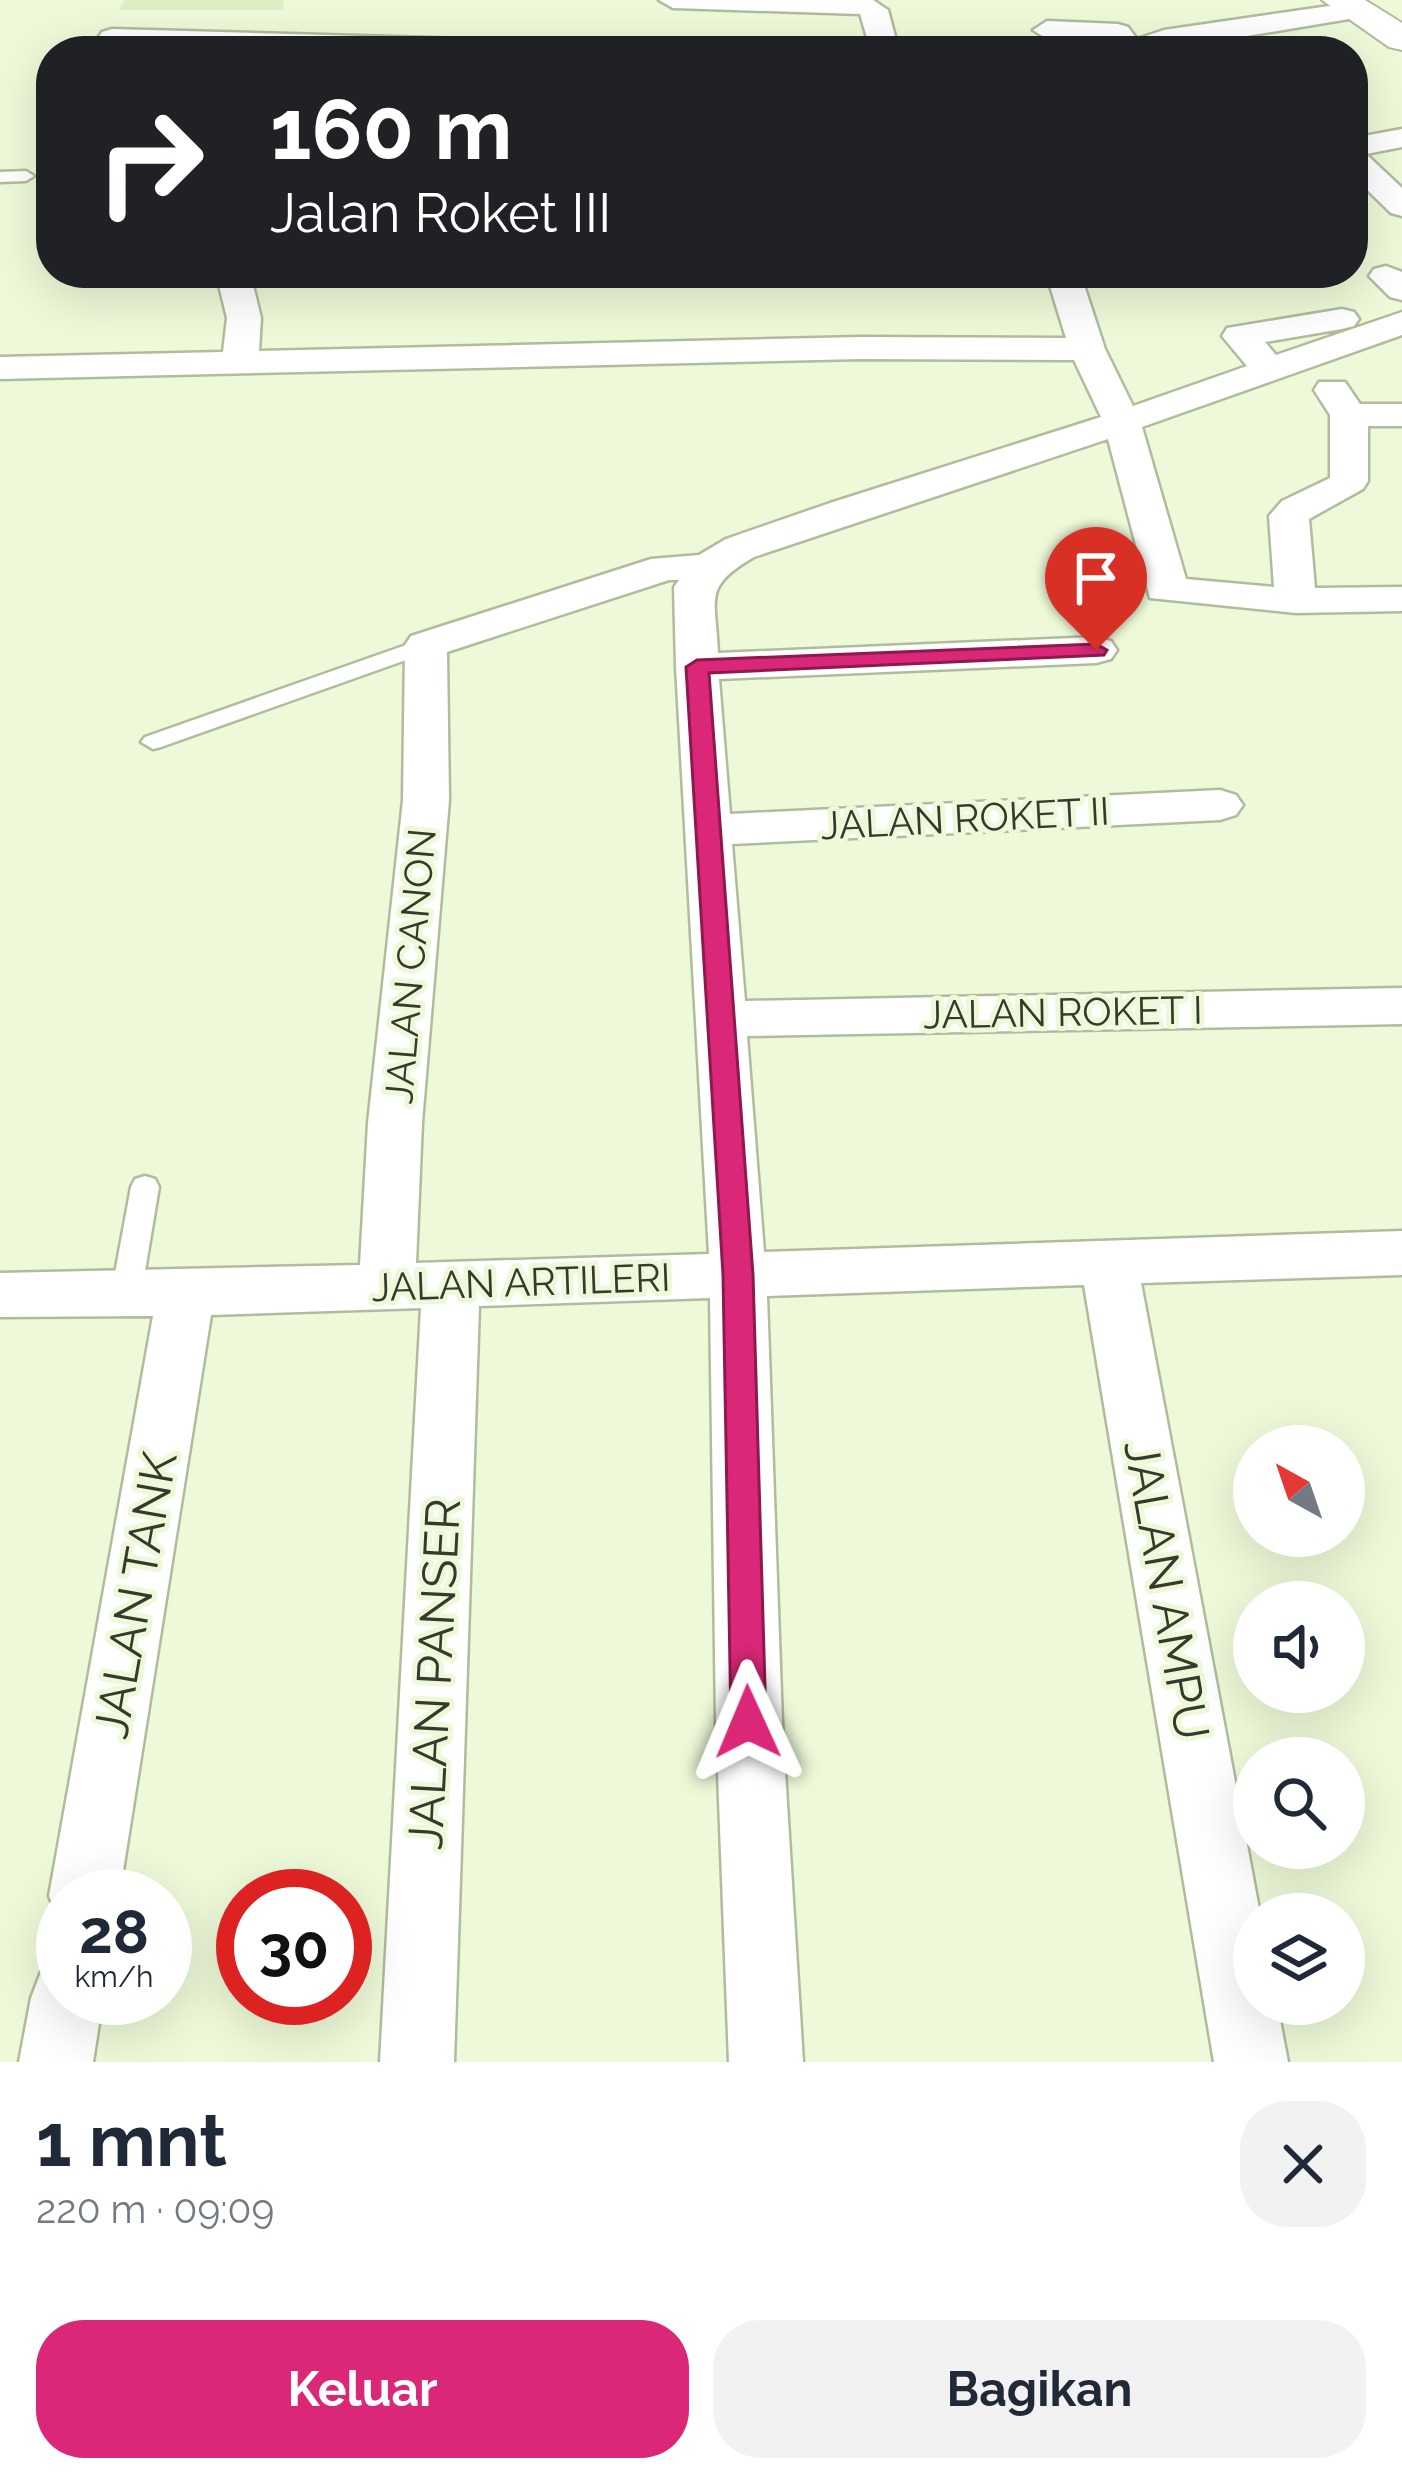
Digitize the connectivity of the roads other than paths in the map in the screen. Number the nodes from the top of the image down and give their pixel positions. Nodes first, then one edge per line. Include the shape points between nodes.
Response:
1 (673, 0) edge
2 (1348, 5) edge
3 (319, 14) dead end
4 (1048, 30) dead end
5 (308, 36) edge
6 (881, 36) edge
7 (1121, 36) edge
8 (1180, 36) edge
9 (1402, 39) edge
10 (1402, 138) edge
11 (1368, 144) edge
12 (1368, 173) edge
13 (26, 176) dead end
14 (0, 177) edge
15 (1402, 206) edge
16 (237, 288) edge
17 (1069, 288) edge
18 (1402, 309) edge
19 (1402, 323) edge
20 (1087, 349) junction
21 (1310, 355) junction
22 (240, 362) junction
23 (0, 368) edge
24 (1269, 368) junction
25 (1349, 415) junction
26 (1402, 415) edge
27 (1123, 422) junction
28 (707, 567) junction
29 (1402, 599) edge
30 (1296, 601) junction
31 (426, 645) junction
32 (1096, 650) dead end
33 (697, 667) junction
34 (153, 742) dead end
35 (1220, 805) dead end
36 (710, 830) junction
37 (1402, 1006) edge
38 (724, 1019) junction
39 (146, 1186) dead end
40 (1402, 1253) edge
41 (1108, 1260) junction
42 (738, 1275) junction
43 (451, 1285) junction
44 (387, 1287) junction
45 (0, 1294) edge
46 (156, 1294) junction
47 (87, 1869) edge
48 (62, 2025) edge
49 (56, 2062) edge
50 (417, 2062) edge
51 (766, 2062) edge
52 (1251, 2062) edge

1 - 6 street via 863,6 874,10
2 - 8 street
2 - 9 main road
3 - 5 street
4 - 7 street
10 - 11 street
12 - 15 street
13 - 14 lane
16 - 22 street
17 - 20 street
18 - 24 street via 1240,336
19 - 21 street
20 - 22 street
20 - 27 street
21 - 24 street
21 - 25 street
22 - 23 street
24 - 27 street
25 - 26 street
25 - 30 street via 1349,481 1289,516
27 - 28 street via 844,511
27 - 30 street via 1165,589
28 - 31 street via 664,568
28 - 33 street via 695,587
29 - 30 street
31 - 34 lane
31 - 44 street, JALAN CANON via 426,800
32 - 33 street
33 - 36 street
35 - 36 street, JALAN ROKET II
36 - 38 street
37 - 38 street, JALAN ROKET I
38 - 42 street
39 - 46 lane
40 - 41 street, JALAN ARTILERI
41 - 42 street, JALAN ARTILERI
41 - 52 street, JALAN AMPU
42 - 43 street, JALAN ARTILERI
42 - 51 street
43 - 44 street, JALAN ARTILERI
43 - 50 street, JALAN PANSER
44 - 46 street, JALAN ARTILERI
45 - 46 street, JALAN ARTILERI
46 - 47 street, JALAN TANK
48 - 49 street

